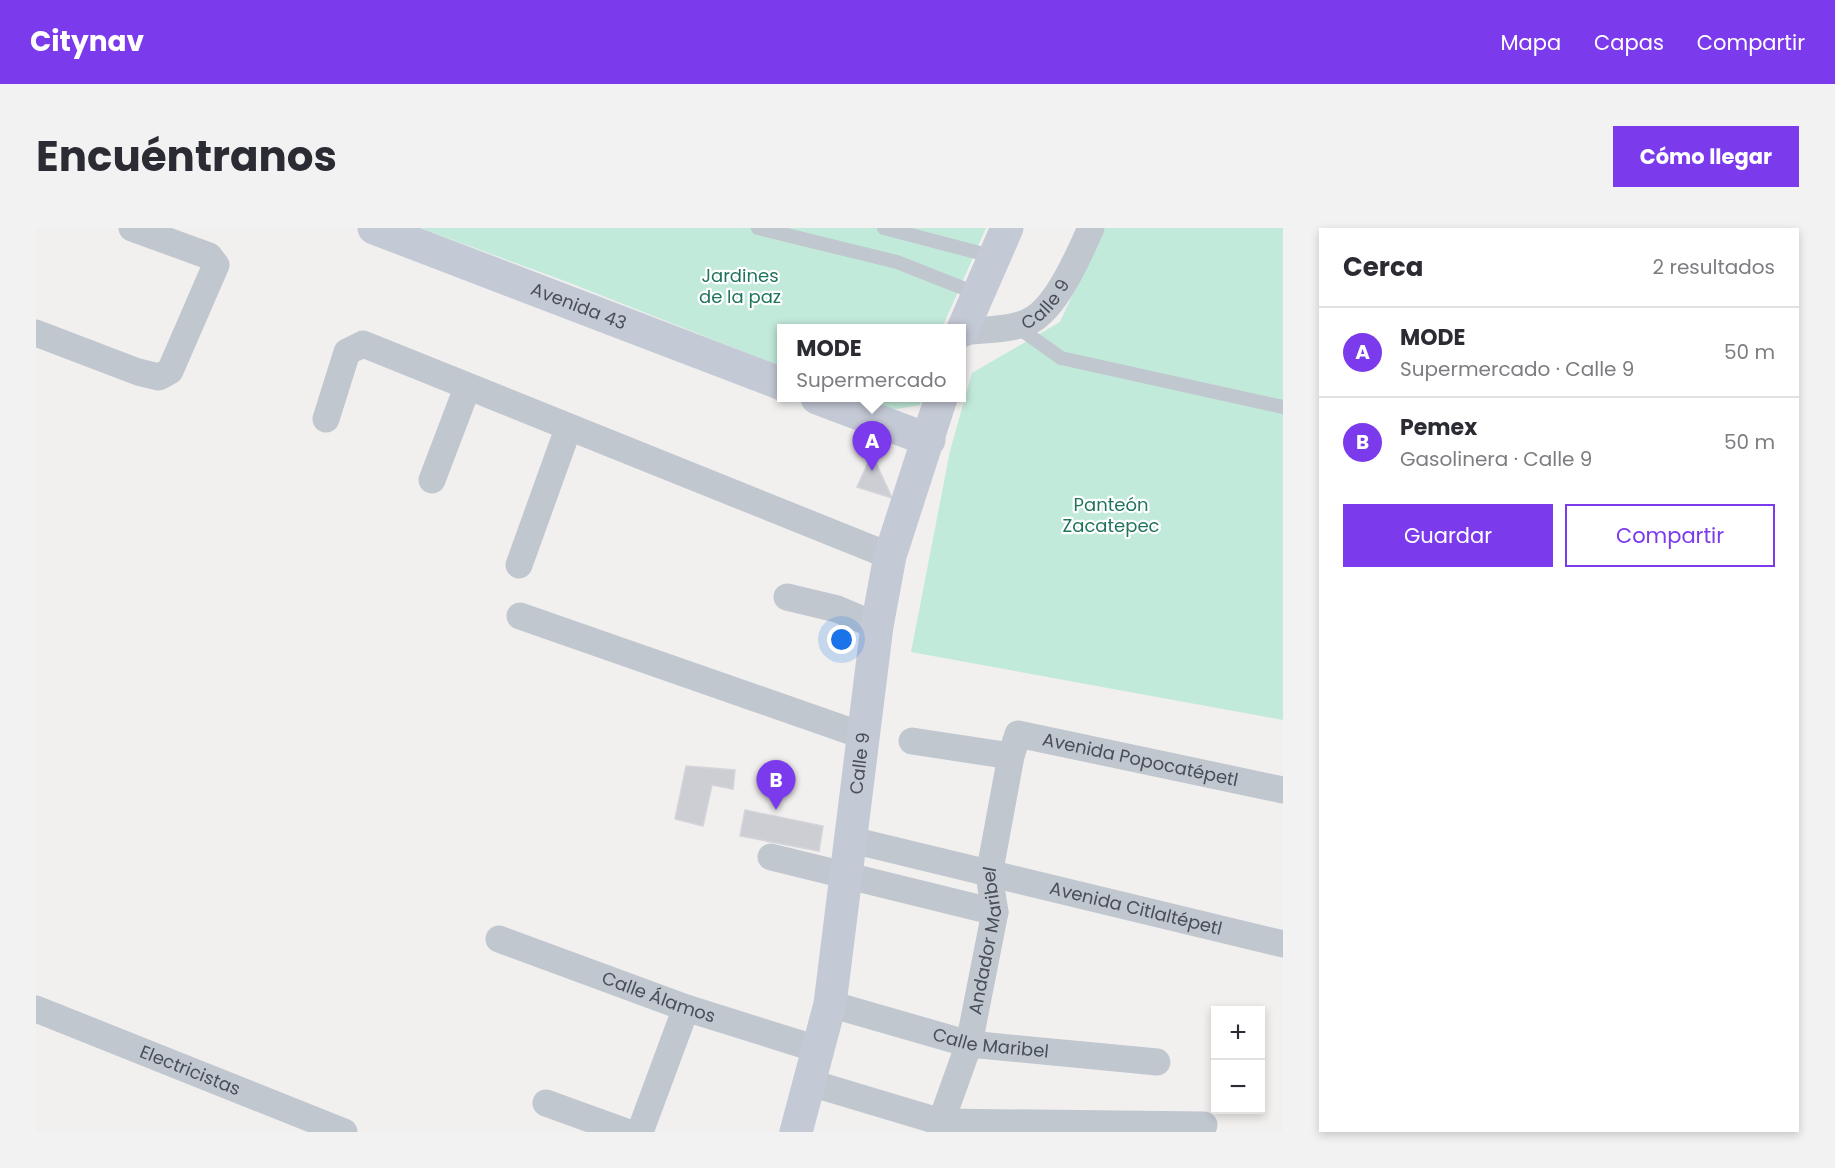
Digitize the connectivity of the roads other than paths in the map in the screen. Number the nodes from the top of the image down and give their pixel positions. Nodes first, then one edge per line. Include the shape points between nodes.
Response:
1 (132, 228) edge
2 (374, 228) edge
3 (758, 228) edge
4 (885, 228) edge
5 (1091, 228) edge
6 (1001, 242) edge
7 (978, 294) junction
8 (965, 324) edge
9 (1014, 325) junction
10 (966, 331) edge
11 (36, 333) edge
12 (777, 382) edge
13 (467, 388) junction
14 (828, 402) edge
15 (940, 402) edge
16 (1283, 407) edge
17 (326, 419) dead end
18 (568, 429) junction
19 (928, 440) junction
20 (432, 480) dead end
21 (890, 556) junction
22 (519, 565) dead end
23 (787, 597) dead end
24 (520, 616) dead end
25 (877, 626) junction
26 (864, 736) junction
27 (912, 741) dead end
28 (1011, 756) junction
29 (1283, 790) edge
30 (852, 840) junction
31 (771, 857) dead end
32 (848, 875) junction
33 (989, 875) junction
34 (995, 912) junction
35 (499, 939) dead end
36 (1283, 944) edge
37 (830, 1004) junction
38 (686, 1008) junction
39 (36, 1009) edge
40 (969, 1044) junction
41 (820, 1050) junction
42 (1157, 1062) dead end
43 (811, 1083) junction
44 (546, 1103) dead end
45 (941, 1122) junction
46 (1204, 1125) dead end
47 (344, 1132) edge
48 (626, 1132) edge
49 (640, 1132) edge
50 (796, 1132) edge

1 - 11 street via 209,256 215,262 216,268 170,371 159,377 138,372
2 - 12 main road, Avenida 43
3 - 7 lane via 897,262
4 - 6 lane
5 - 9 street, Calle 9 via 1052,302 1034,319
6 - 7 main road, Calle 9
7 - 8 main road, Calle 9
9 - 10 street, Calle 9
9 - 16 lane via 1061,358
13 - 17 street via 363,344 347,352
13 - 18 street
13 - 20 street
14 - 19 main road
15 - 19 main road, Calle 9
18 - 21 street
18 - 22 street
19 - 21 main road, Calle 9
21 - 25 main road, Calle 9
23 - 25 street via 837,609
24 - 26 street
25 - 26 main road, Calle 9
26 - 30 main road, Calle 9
27 - 28 street
28 - 29 street, Avenida Popocatépetl via 1018,734
28 - 33 street, Andador Maribel
30 - 32 main road, Calle 9
30 - 33 street, Avenida Citlaltépetl
31 - 32 street
32 - 34 street
32 - 37 main road, Calle 9
33 - 34 street, Andador Maribel
33 - 36 street, Avenida Citlaltépetl
34 - 40 street, Andador Maribel
35 - 38 street, Calle Álamos
37 - 40 street, Calle Maribel
37 - 41 main road, Calle 9
38 - 41 street, Calle Álamos
38 - 49 street
39 - 47 street, Electricistas
40 - 42 street, Calle Maribel
40 - 45 street, Andador Maribel
41 - 43 main road, Calle 9
43 - 45 street
43 - 50 main road, Calle 9
44 - 48 street
45 - 46 street

